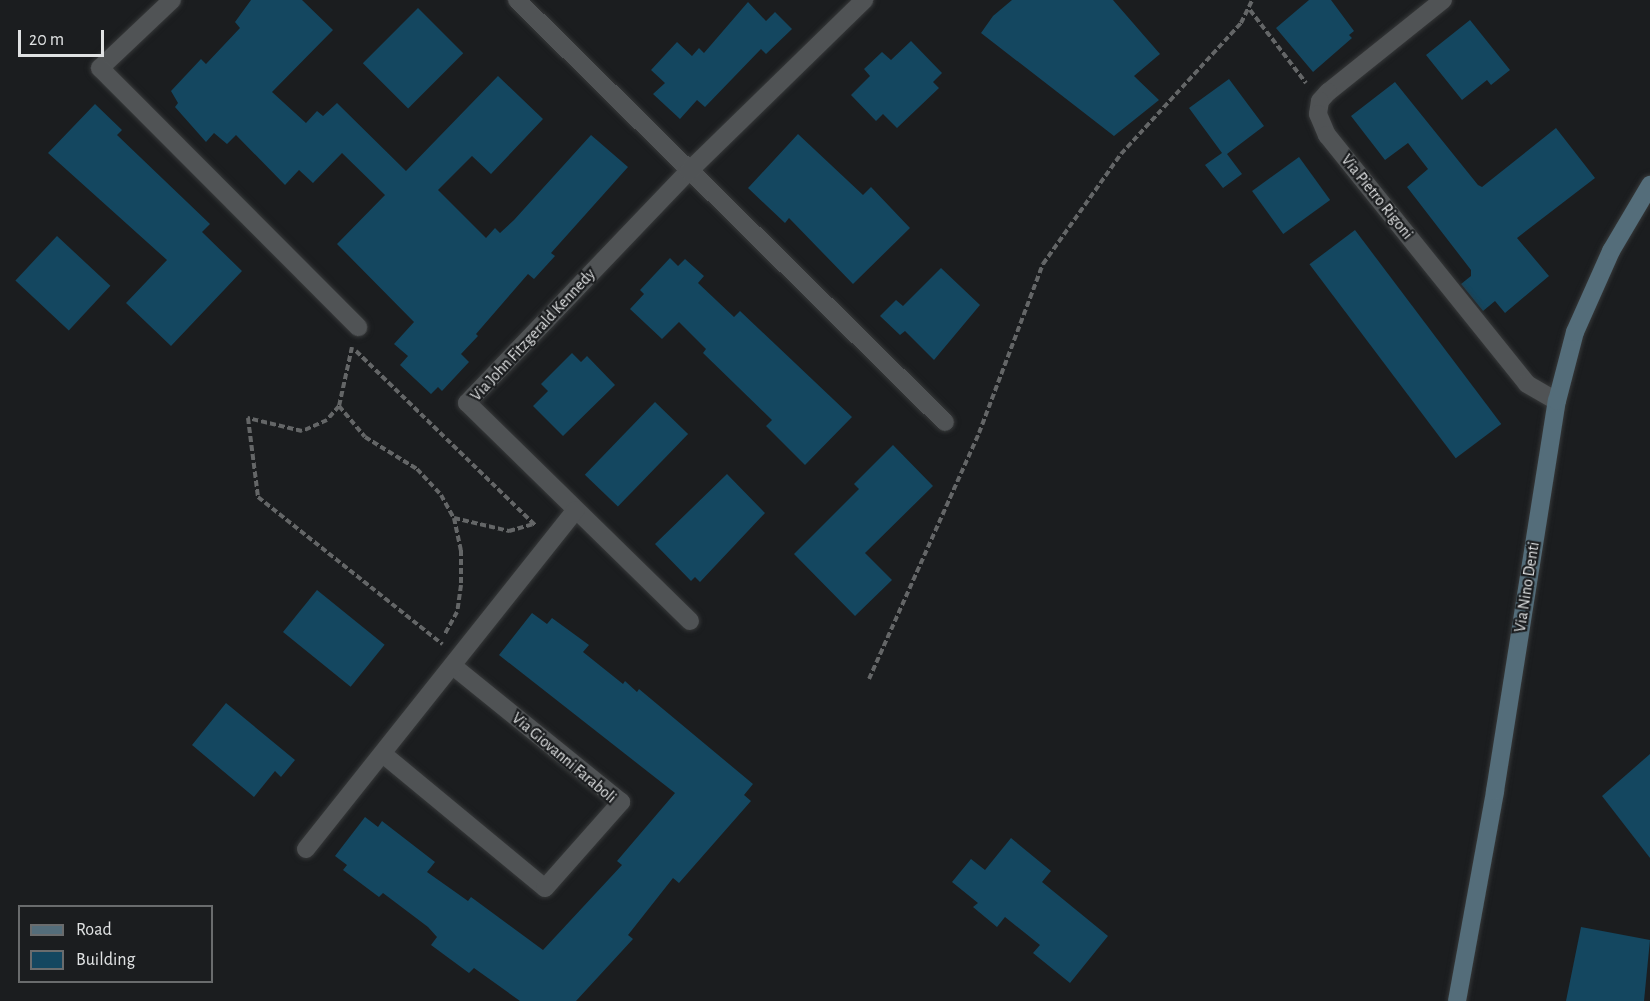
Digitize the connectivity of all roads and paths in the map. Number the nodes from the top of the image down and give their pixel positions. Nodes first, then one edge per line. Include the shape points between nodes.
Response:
1 (172, 0) edge
2 (517, 0) edge
3 (864, 0) edge
4 (1252, 0) edge
5 (1443, 0) edge
6 (1250, 10) junction
7 (1320, 101) junction
8 (689, 171) junction
9 (1649, 188) edge
10 (358, 327) joint
11 (352, 347) junction
12 (1557, 401) junction
13 (339, 406) junction
14 (945, 422) dead end
15 (576, 510) junction
16 (454, 518) junction
17 (534, 524) junction
18 (551, 541) junction
19 (690, 621) dead end
20 (440, 643) junction
21 (457, 661) junction
22 (869, 679) dead end
23 (383, 754) junction
24 (306, 849) dead end
25 (1456, 1001) edge

1 - 10 street via 100,68
2 - 8 street
3 - 8 street
4 - 6 path
5 - 7 street
6 - 7 path
6 - 22 path via 1121,154 1043,264 979,433
7 - 12 street, Via Pietro Rigoni via 1318,114 1327,135 1527,384
8 - 14 street
8 - 15 street, Via John Fitzgerald Kennedy via 467,403
9 - 12 street, Via Nino Denti via 1611,251 1575,332
10 - 11 path
11 - 13 path
11 - 17 path
12 - 25 street, Via Nino Denti via 1495,791
13 - 16 path via 365,437 417,469 441,495
13 - 20 path via 327,420 302,431 248,418 258,497
15 - 18 street
15 - 19 street, Via John Fitzgerald Kennedy
16 - 17 path via 509,531
16 - 20 path via 461,550 461,585 457,612
17 - 18 path
18 - 21 street
20 - 21 path
21 - 23 street
21 - 23 street, Via Giovanni Faraboli via 621,802 545,888
23 - 24 street

